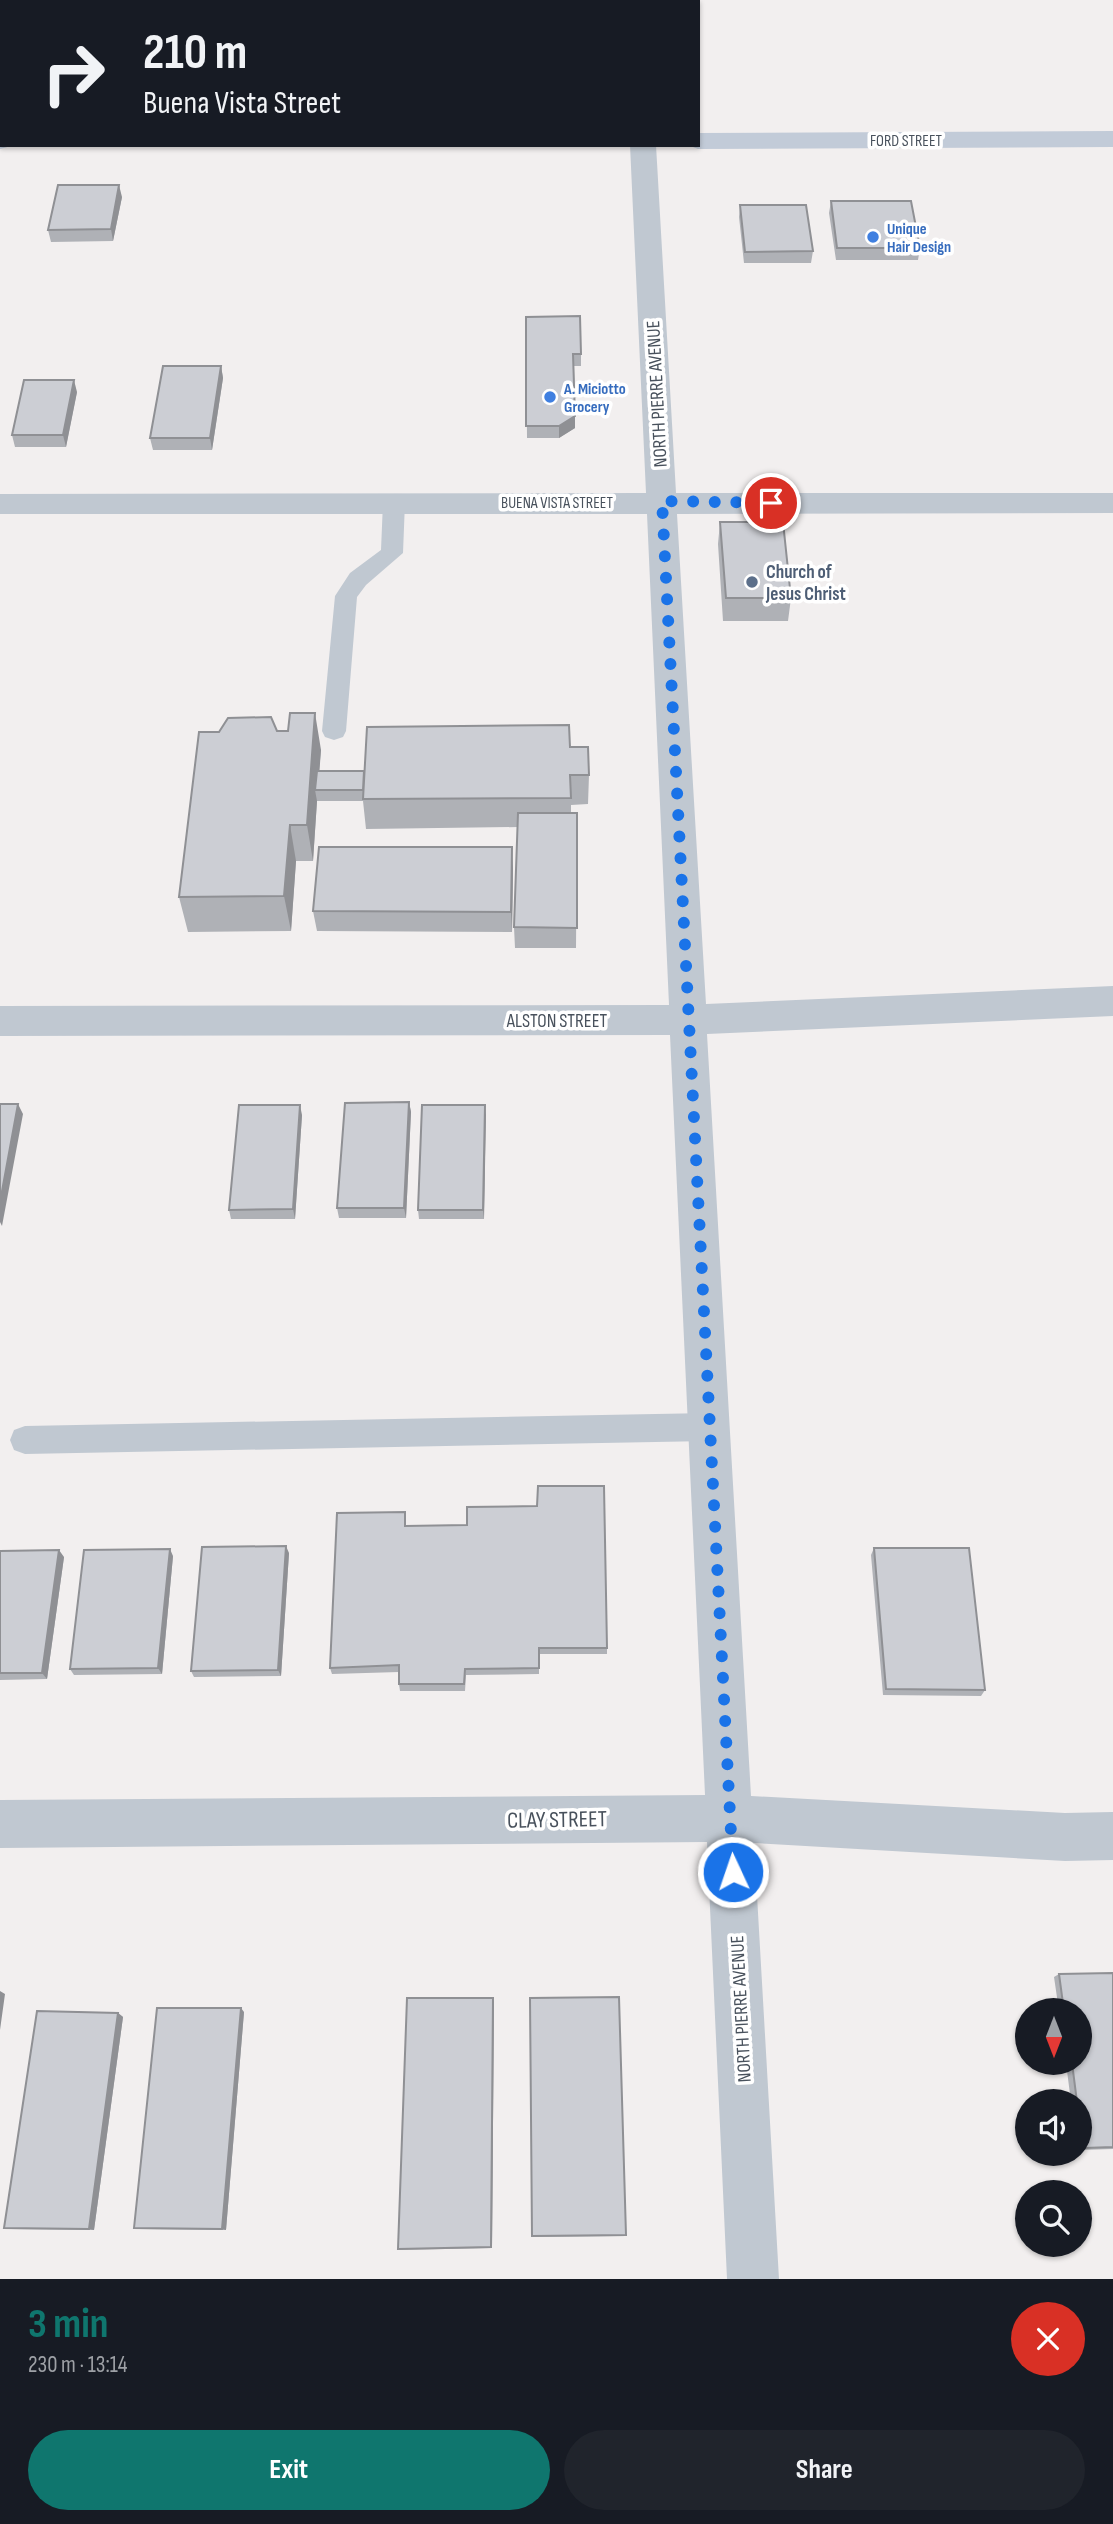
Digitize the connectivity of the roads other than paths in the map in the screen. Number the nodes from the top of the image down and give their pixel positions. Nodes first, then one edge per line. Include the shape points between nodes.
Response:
1 (1113, 139) edge
2 (700, 141) edge
3 (643, 147) edge
4 (662, 501) junction
5 (394, 502) junction
6 (1113, 503) edge
7 (0, 504) edge
8 (334, 731) dead end
9 (1113, 1001) edge
10 (689, 1020) junction
11 (0, 1021) edge
12 (709, 1427) junction
13 (25, 1440) dead end
14 (730, 1818) junction
15 (0, 1824) edge
16 (1113, 1836) edge
17 (754, 2279) edge

1 - 2 main road, FORD STREET
3 - 4 street, NORTH PIERRE AVENUE
4 - 5 street, BUENA VISTA STREET
4 - 6 street, BUENA VISTA STREET
4 - 10 street, NORTH PIERRE AVENUE
5 - 7 street, BUENA VISTA STREET
5 - 8 lane via 392,553 358,579 346,596
9 - 10 street, ALSTON STREET
10 - 11 street, ALSTON STREET
10 - 12 street, NORTH PIERRE AVENUE
12 - 13 lane
12 - 14 street, NORTH PIERRE AVENUE
14 - 15 street, CLAY STREET
14 - 16 street, CLAY STREET
14 - 17 street, NORTH PIERRE AVENUE

